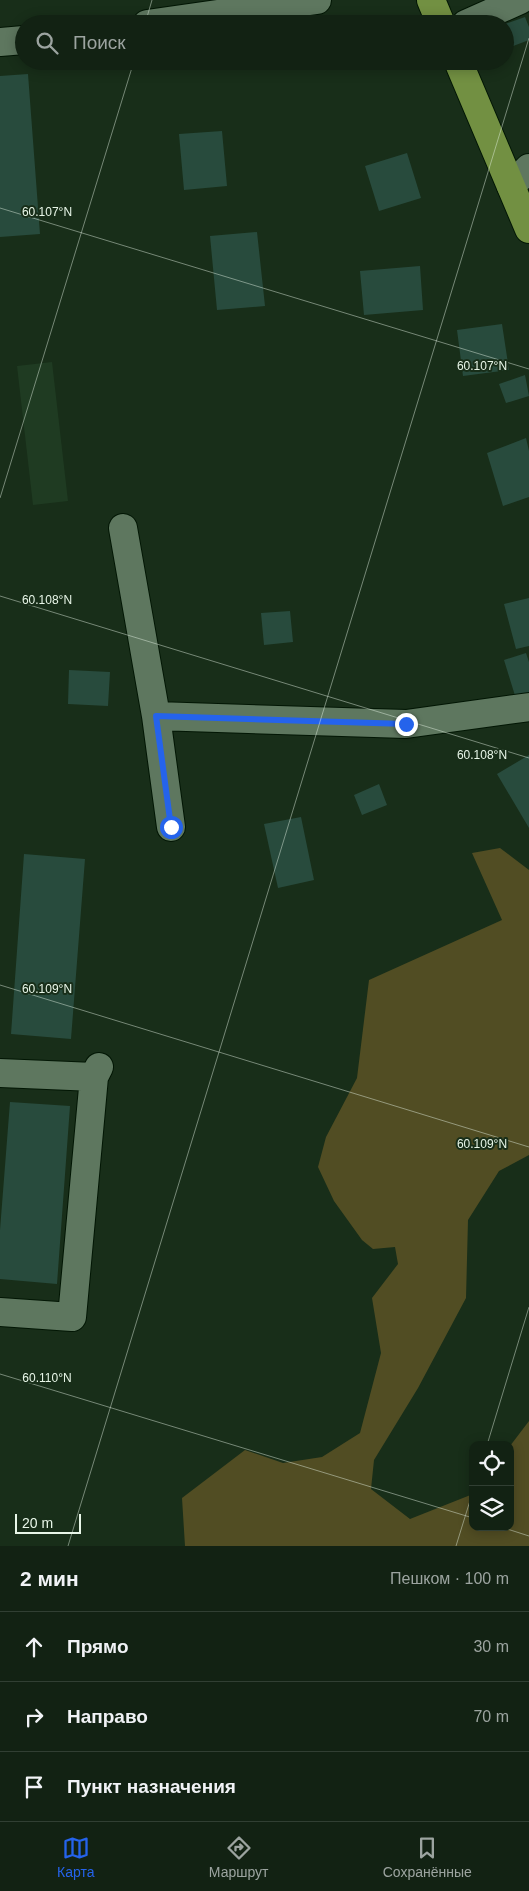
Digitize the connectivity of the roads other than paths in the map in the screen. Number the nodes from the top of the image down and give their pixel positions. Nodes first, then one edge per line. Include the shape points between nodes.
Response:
1 (317, 0) edge
2 (431, 0) edge
3 (520, 0) edge
4 (211, 15) edge
5 (437, 15) edge
6 (486, 15) edge
7 (15, 41) edge
8 (0, 42) edge
9 (463, 70) edge
10 (520, 177) edge
11 (529, 229) edge
12 (123, 528) dead end
13 (529, 707) edge
14 (156, 716) junction
15 (171, 827) dead end
16 (0, 1073) edge
17 (0, 1312) edge

1 - 4 street
2 - 5 main road
3 - 6 street
7 - 8 street
9 - 10 main road
10 - 11 main road
12 - 14 street
13 - 14 street via 406,724
14 - 15 street
16 - 17 street via 97,1072 72,1317

